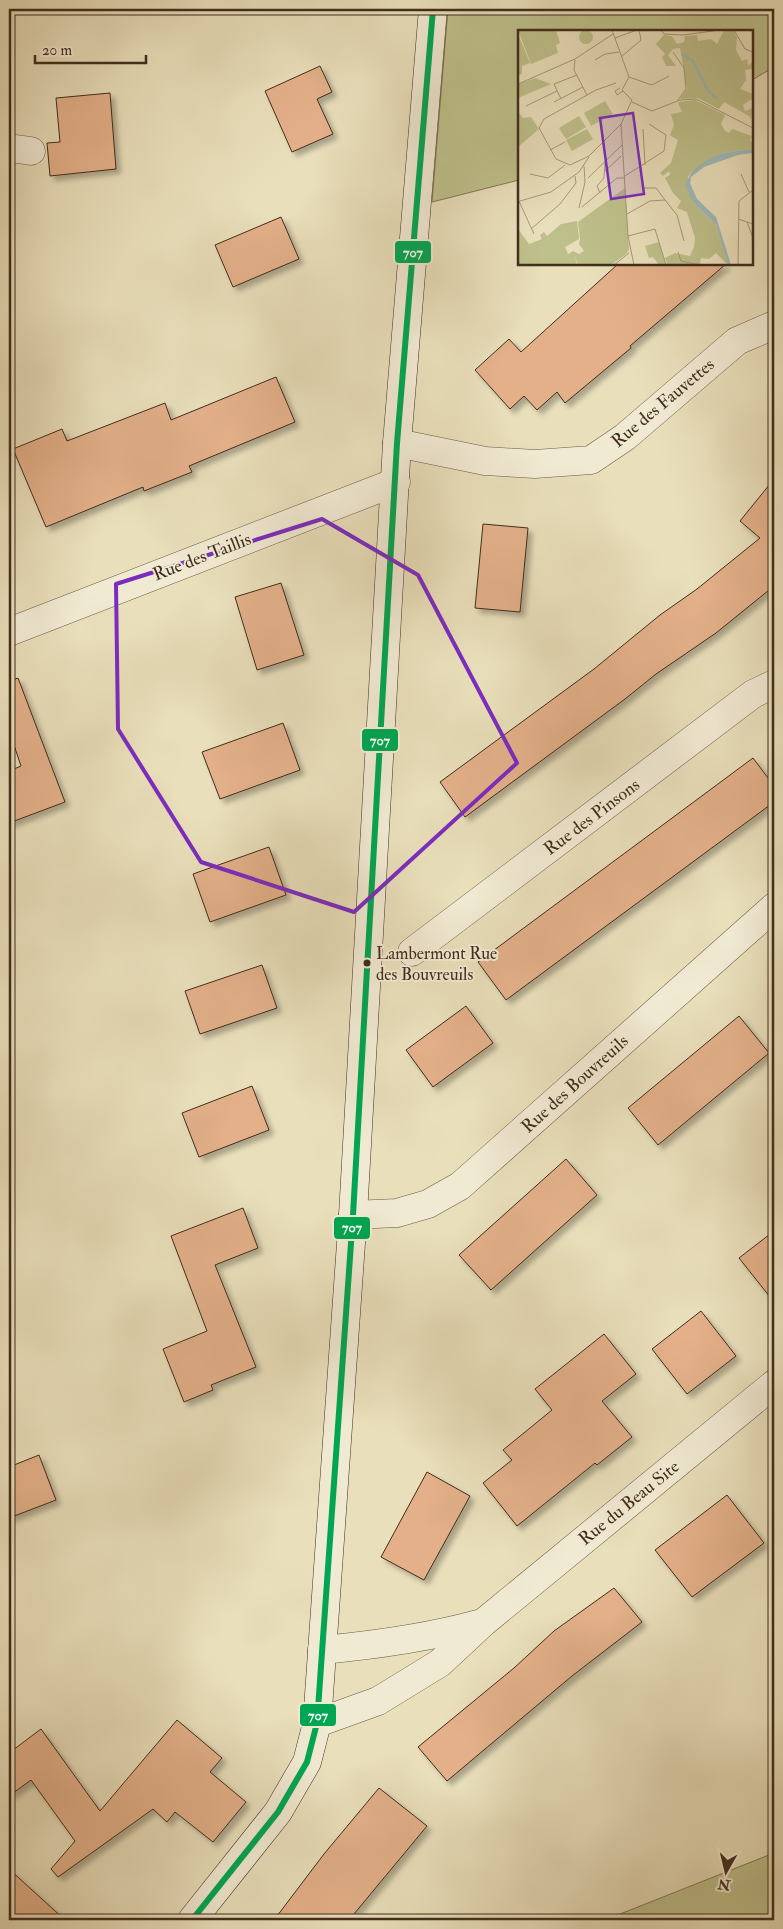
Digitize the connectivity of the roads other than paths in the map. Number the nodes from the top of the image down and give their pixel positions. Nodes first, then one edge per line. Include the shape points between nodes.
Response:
1 (433, 9) edge
2 (774, 325) edge
3 (398, 443) junction
4 (396, 482) junction
5 (9, 632) edge
6 (774, 684) edge
7 (774, 907) edge
8 (412, 952) dead end
9 (353, 1214) junction
10 (774, 1384) edge
11 (484, 1622) junction
12 (322, 1650) junction
13 (317, 1723) junction
14 (192, 1920) edge

1 - 3 street
2 - 3 street, Rue des Fauvettes via 736,340 626,438 591,460 535,464 485,461
3 - 4 street
4 - 5 street, Rue des Taillis
4 - 9 street
6 - 8 street, Rue des Pinsons via 753,694
7 - 9 street, Rue des Bouvreuils via 460,1186 428,1204 397,1213
9 - 12 street
10 - 11 street, Rue du Beau Site
11 - 12 street, Rue du Beau Site via 441,1634
11 - 13 street, Rue du Beau Site via 440,1663 378,1701
12 - 13 street
13 - 14 street via 307,1762 278,1812

